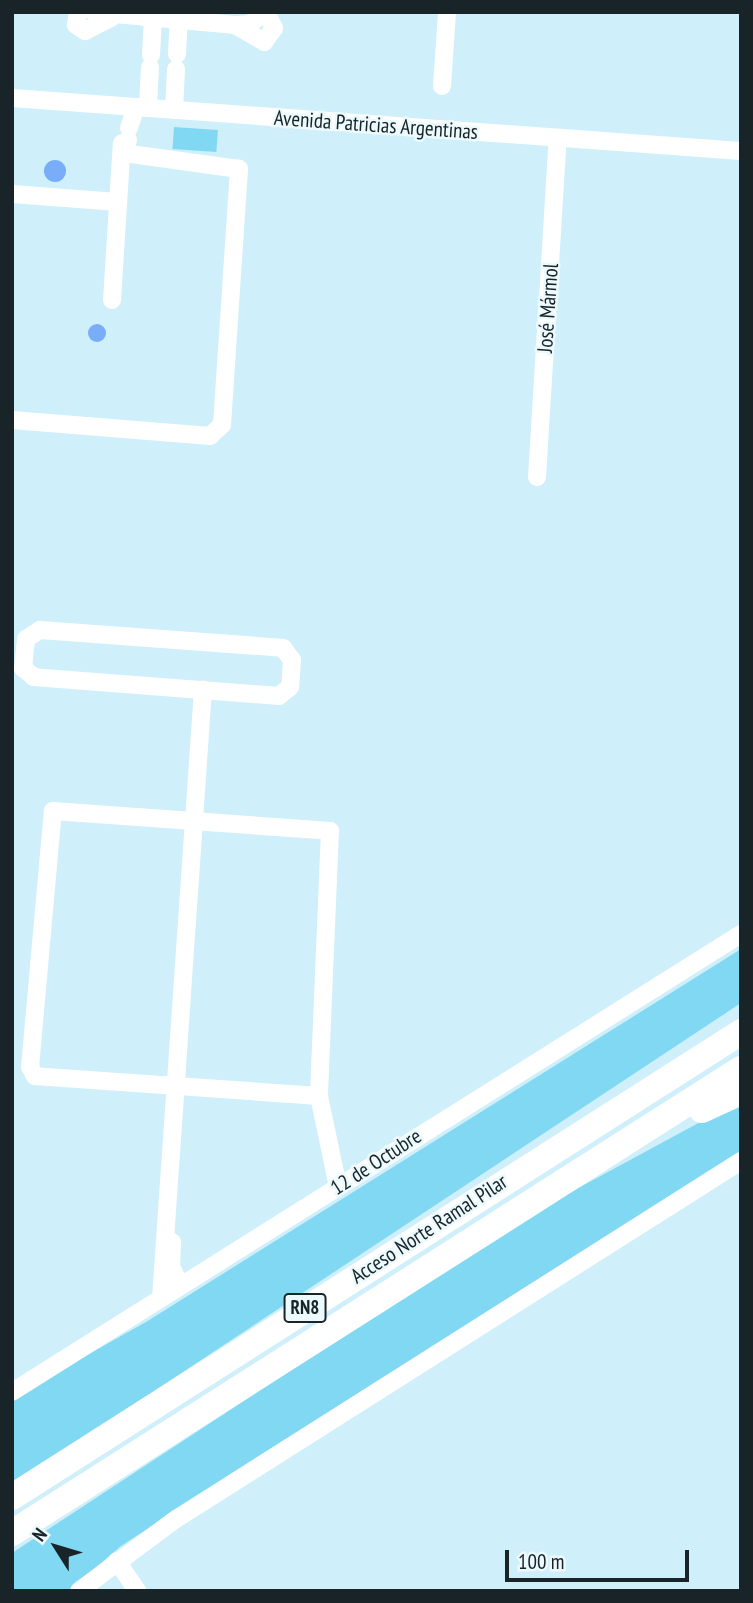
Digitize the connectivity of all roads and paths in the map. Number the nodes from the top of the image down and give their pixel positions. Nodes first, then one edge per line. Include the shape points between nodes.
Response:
1 (78, 12) edge
2 (93, 12) edge
3 (264, 12) edge
4 (447, 12) edge
5 (112, 17) junction
6 (153, 20) junction
7 (179, 21) junction
8 (442, 86) dead end
9 (12, 98) edge
10 (136, 107) junction
11 (174, 110) junction
12 (125, 137) junction
13 (558, 138) junction
14 (741, 151) edge
15 (12, 194) edge
16 (118, 202) junction
17 (112, 300) dead end
18 (12, 420) edge
19 (537, 477) dead end
20 (208, 689) junction
21 (198, 819) junction
22 (741, 934) edge
23 (741, 1012) edge
24 (741, 1032) edge
25 (741, 1069) edge
26 (179, 1087) junction
27 (741, 1092) edge
28 (318, 1096) junction
29 (598, 1121) junction
30 (599, 1158) junction
31 (741, 1161) edge
32 (338, 1187) junction
33 (180, 1286) junction
34 (161, 1298) junction
35 (21, 1381) edge
36 (12, 1392) edge
37 (12, 1497) edge
38 (12, 1533) edge
39 (117, 1562) junction
40 (79, 1591) edge
41 (137, 1591) edge

1 - 5 street via 76,25 85,32
2 - 5 street
3 - 7 street via 251,24
4 - 8 street
5 - 6 street
6 - 7 street
6 - 10 street via 150,61
7 - 11 street
9 - 10 street, Avenida Patricias Argentinas
10 - 11 street, Avenida Patricias Argentinas
10 - 12 street
11 - 13 street, Avenida Patricias Argentinas
12 - 16 street
12 - 18 street via 239,169 222,425 209,436
13 - 14 street, Avenida Patricias Argentinas
13 - 19 street, José Mármol
15 - 16 street
16 - 17 street
20 - 20 street via 285,695 291,655 283,648 40,630 26,639 23,668 34,677
20 - 21 street
21 - 26 street
21 - 26 street via 53,811 30,1068 39,1078
21 - 28 street via 324,828 333,838
22 - 32 street, 12 de Octubre
23 - 29 highway
24 - 29 highway, Acceso Norte Ramal Pilar / RN8
25 - 30 highway, Acceso Norte Ramal Pilar / RN8
26 - 28 street
26 - 33 street via 171,1260
26 - 34 street
27 - 30 highway
28 - 32 street
29 - 37 highway, Acceso Norte Ramal Pilar / RN8
30 - 38 highway, Acceso Norte Ramal Pilar / RN8
31 - 39 street
32 - 33 street, 12 de Octubre
33 - 34 street, 12 de Octubre
34 - 35 street, 12 de Octubre
35 - 36 street, 12 de Octubre
39 - 40 street
39 - 41 street

